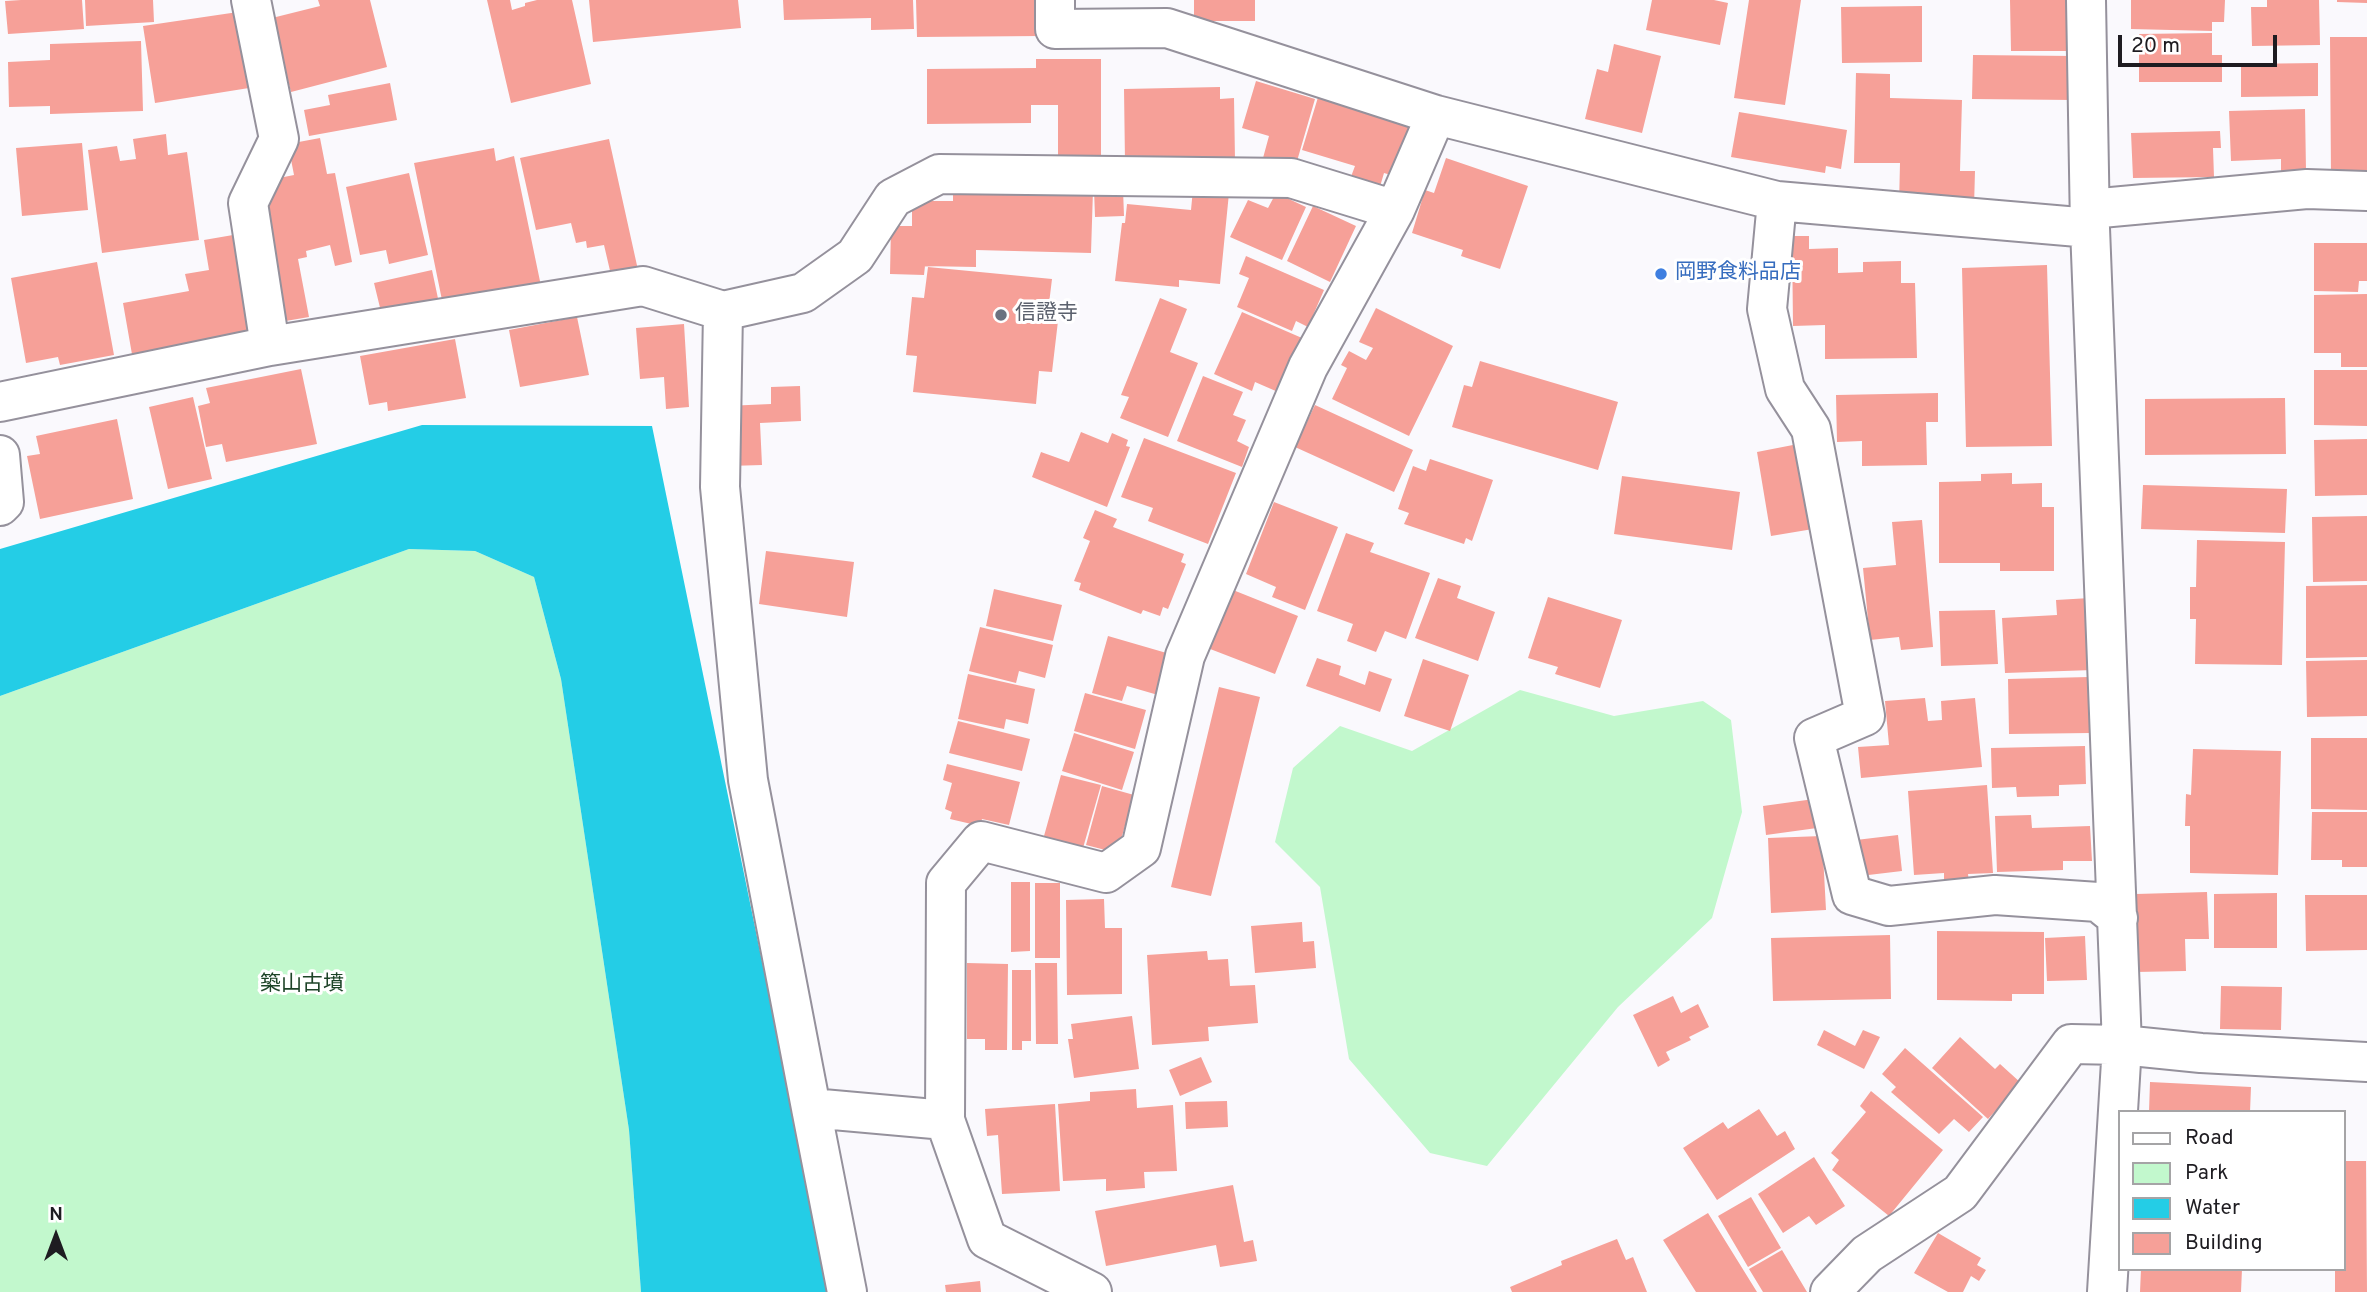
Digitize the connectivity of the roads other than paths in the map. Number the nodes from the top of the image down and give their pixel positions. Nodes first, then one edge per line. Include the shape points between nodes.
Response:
1 (250, 0) edge
2 (1055, 0) edge
3 (2086, 0) edge
4 (1436, 115) junction
5 (2367, 191) edge
6 (1777, 201) junction
7 (1395, 210) junction
8 (2090, 219) junction
9 (723, 311) junction
10 (270, 346) junction
11 (0, 402) edge
12 (0, 455) edge
13 (0, 506) edge
14 (2118, 918) junction
15 (2122, 1045) junction
16 (2367, 1062) edge
17 (811, 1108) junction
18 (2118, 1110) edge
19 (2118, 1111) edge
20 (945, 1120) junction
21 (847, 1292) edge
22 (1092, 1292) edge
23 (1830, 1292) edge
24 (2107, 1292) edge

1 - 10 street via 279,139 248,203
2 - 4 street via 1055,29 1167,28
3 - 8 street
4 - 6 street
4 - 7 street
5 - 8 street via 2307,189
6 - 8 street
6 - 14 street via 1767,309 1784,389 1811,429 1865,716 1814,738 1852,895 1889,906 1995,895 2098,902
7 - 9 street via 1291,178 939,174 892,198 855,256 803,293
7 - 20 street via 1308,367 1185,656 1142,848 1106,873 981,841 946,883
8 - 14 street
9 - 10 street via 643,286
9 - 17 street via 720,487 748,780
10 - 11 street
12 - 13 street via 4,502
14 - 15 street
15 - 16 street
15 - 18 street
15 - 23 street via 2071,1044 1960,1193 1867,1254
17 - 20 street
17 - 21 street
19 - 24 street
20 - 22 street via 987,1239

